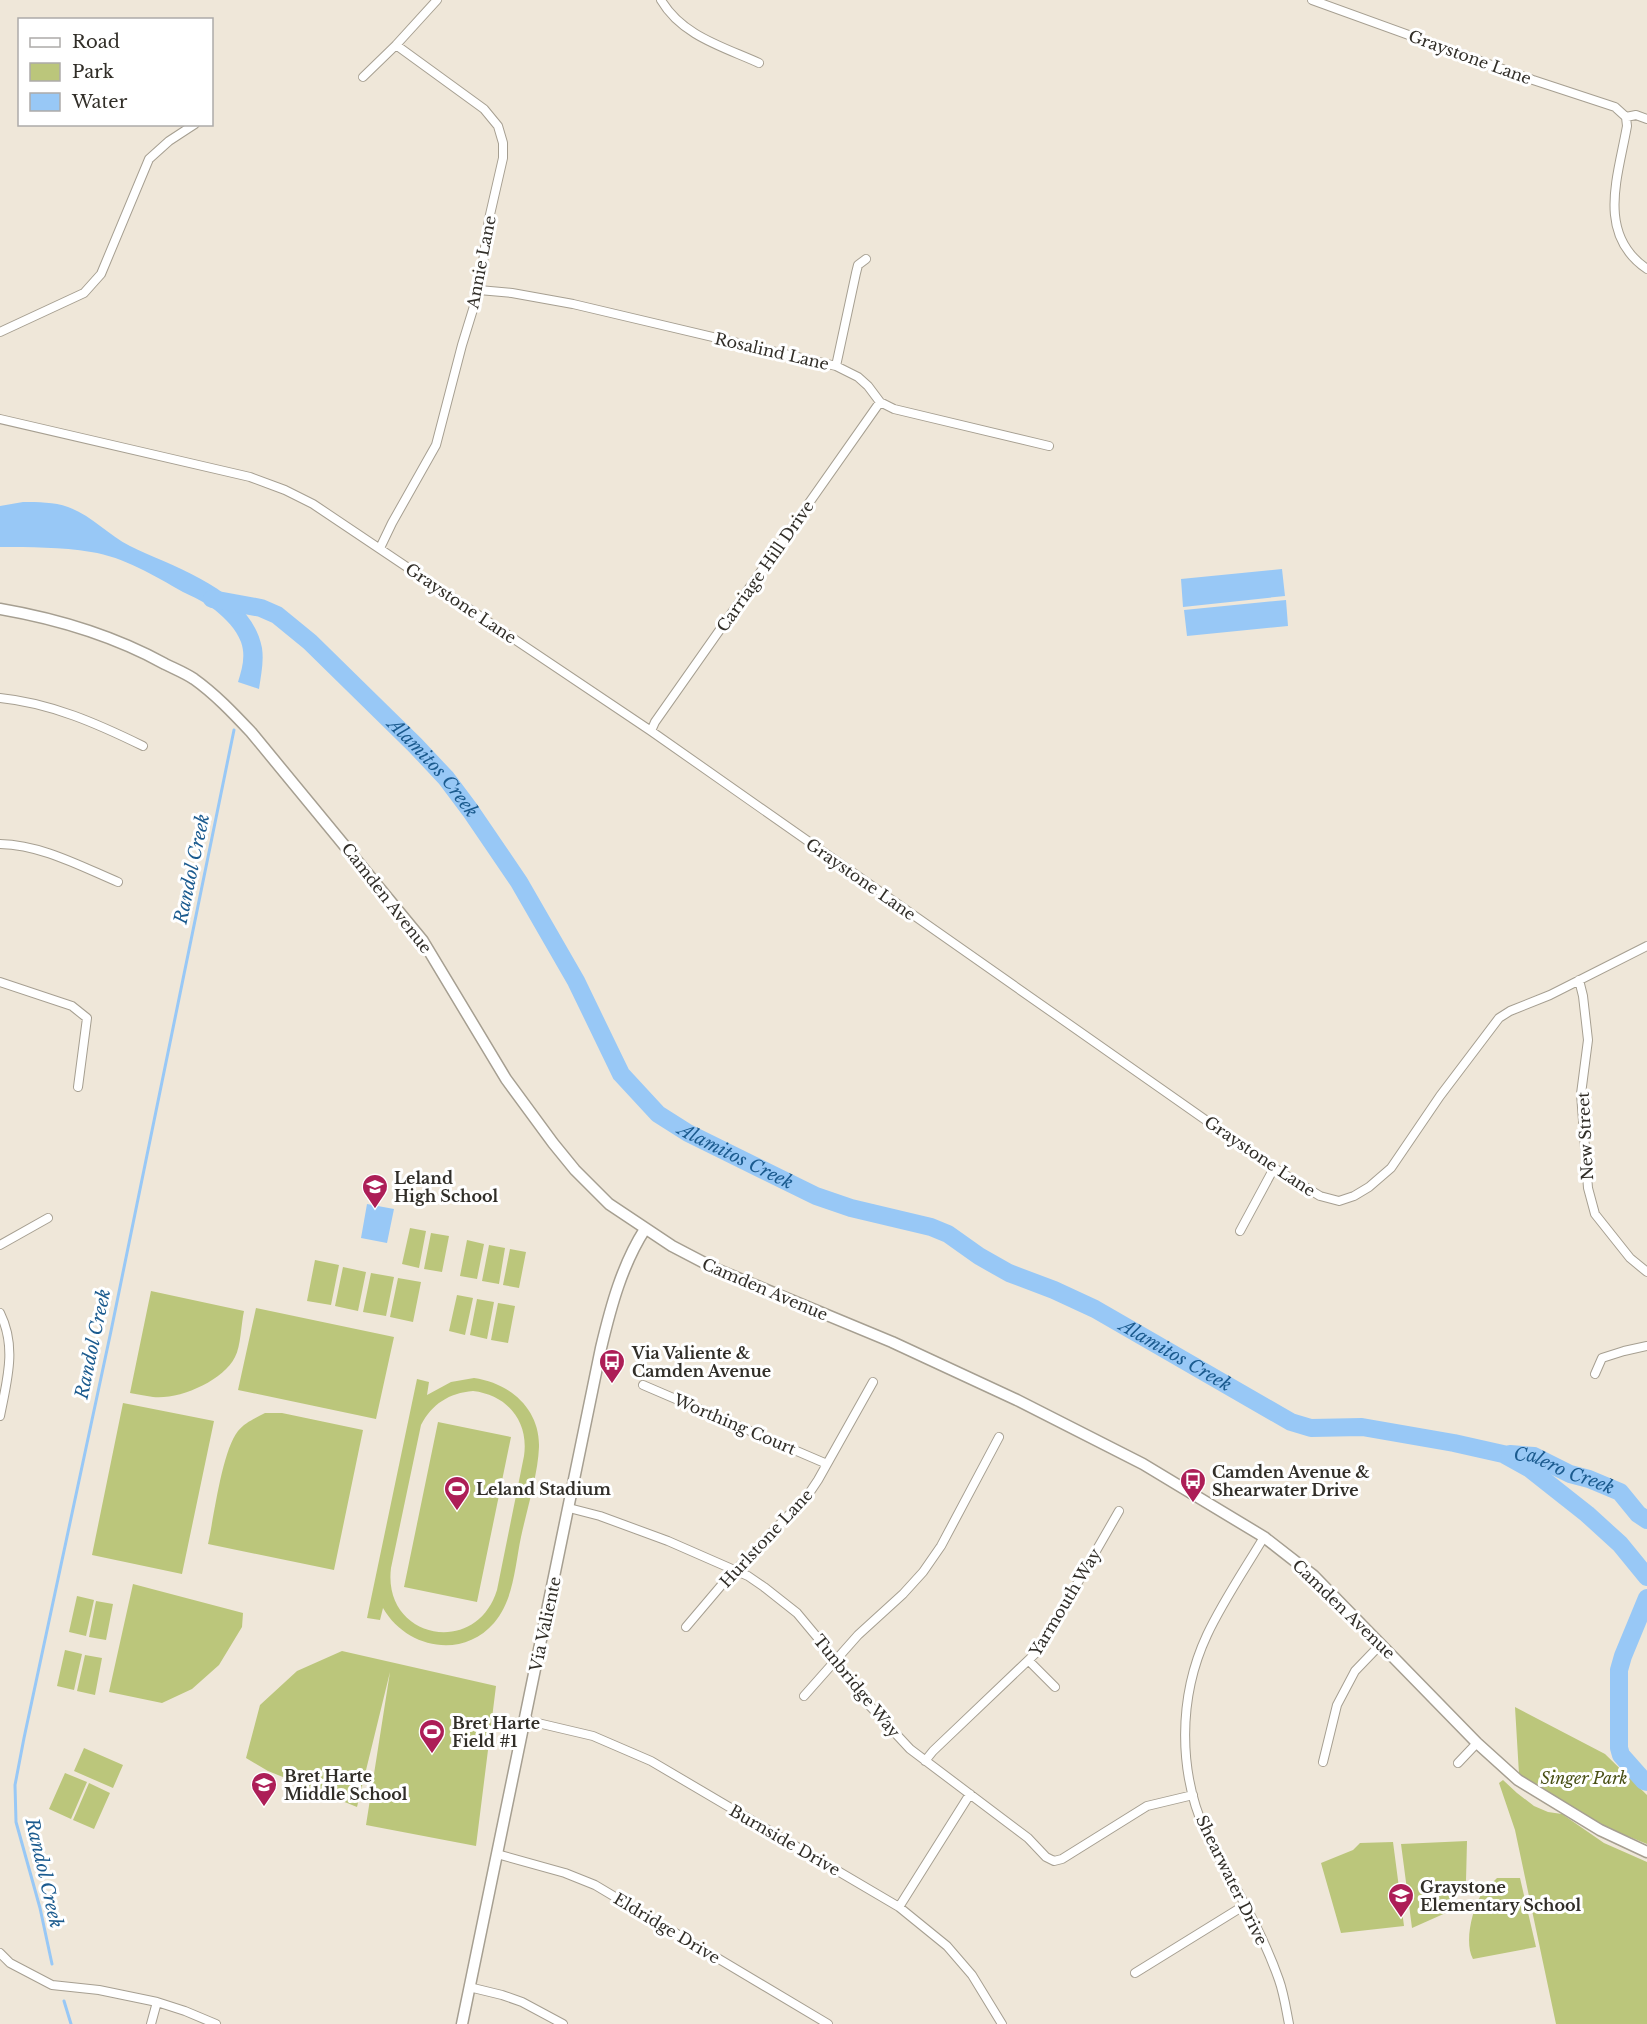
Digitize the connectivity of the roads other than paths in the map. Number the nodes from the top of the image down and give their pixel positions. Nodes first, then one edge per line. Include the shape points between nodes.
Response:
1 (437, 0) edge
2 (661, 0) edge
3 (1312, 0) edge
4 (396, 45) junction
5 (759, 63) dead end
6 (363, 77) dead end
7 (1626, 117) junction
8 (1647, 119) edge
9 (192, 126) edge
10 (866, 259) dead end
11 (1647, 269) edge
12 (479, 290) junction
13 (0, 332) edge
14 (836, 366) junction
15 (880, 402) junction
16 (0, 419) edge
17 (1049, 446) dead end
18 (380, 548) junction
19 (0, 609) edge
20 (0, 698) edge
21 (651, 731) junction
22 (144, 746) dead end
23 (0, 844) edge
24 (118, 882) dead end
25 (1647, 946) edge
26 (1579, 980) junction
27 (0, 982) edge
28 (78, 1087) dead end
29 (1274, 1168) junction
30 (48, 1218) dead end
31 (645, 1229) junction
32 (1240, 1231) dead end
33 (0, 1245) edge
34 (1647, 1272) edge
35 (0, 1313) edge
36 (1647, 1346) edge
37 (1595, 1374) dead end
38 (873, 1382) dead end
39 (644, 1385) dead end
40 (0, 1416) edge
41 (999, 1437) dead end
42 (827, 1464) junction
43 (569, 1508) junction
44 (1119, 1511) dead end
45 (1264, 1537) junction
46 (735, 1571) junction
47 (686, 1627) dead end
48 (1381, 1644) junction
49 (837, 1661) junction
50 (1029, 1661) junction
51 (1055, 1687) dead end
52 (804, 1696) dead end
53 (525, 1720) junction
54 (1477, 1743) junction
55 (926, 1761) junction
56 (1323, 1762) dead end
57 (1458, 1763) dead end
58 (970, 1794) junction
59 (1193, 1795) junction
60 (1647, 1852) edge
61 (497, 1854) junction
62 (1245, 1905) junction
63 (899, 1907) junction
64 (0, 1953) edge
65 (1135, 1973) dead end
66 (469, 1987) junction
67 (157, 2002) junction
68 (151, 2024) edge
69 (216, 2024) edge
70 (462, 2024) edge
71 (563, 2024) edge
72 (828, 2024) edge
73 (1002, 2024) edge
74 (1289, 2024) edge

1 - 4 street
2 - 5 street via 703,40
3 - 7 street, Graystone Lane via 1616,107
4 - 6 street
4 - 12 street, Annie Lane via 484,109 498,126 503,158
7 - 8 street, Graystone Lane
7 - 11 street via 1614,196 1615,222 1629,254
9 - 13 street via 150,159 101,274 84,293
10 - 14 street via 855,273
12 - 14 street, Rosalind Lane via 573,304
12 - 18 street, Annie Lane via 436,445
14 - 15 street, Rosalind Lane via 858,377
15 - 17 street, Rosalind Lane via 894,410
15 - 21 street, Carriage Hill Drive
16 - 18 street, Graystone Lane via 250,477 313,504
18 - 21 street, Graystone Lane
19 - 31 street, Camden Avenue via 64,623 141,650 192,678 231,710 423,941 506,1079 553,1143 598,1194
20 - 22 street via 22,700 93,722
21 - 29 street, Graystone Lane
23 - 24 street via 38,849
25 - 26 street, Graystone Lane
26 - 29 street, Graystone Lane via 1499,1018 1391,1168 1369,1187 1339,1201 1320,1196
26 - 34 street, New Street via 1588,1040 1581,1094 1588,1188 1595,1214 1630,1258
27 - 28 street via 72,1006 87,1018
29 - 32 street
30 - 33 street
31 - 43 street, Via Valiente via 629,1258 609,1314
31 - 45 street, Camden Avenue via 716,1269 892,1342 1017,1400 1143,1464
35 - 40 street via 6,1325 11,1364
36 - 37 street via 1602,1358
38 - 42 street, Hurlstone Lane
39 - 42 street, Worthing Court
41 - 49 street via 923,1572
42 - 46 street, Hurlstone Lane via 808,1495
43 - 46 street, Tunbridge Way via 656,1537
43 - 53 street, Via Valiente
44 - 50 street, Yarmouth Way via 1040,1650
45 - 48 street, Camden Avenue via 1314,1576
45 - 59 street, Shearwater Drive via 1207,1634 1194,1668 1185,1726
46 - 47 street, Hurlstone Lane
46 - 49 street, Tunbridge Way via 764,1587 797,1613
48 - 54 street, Camden Avenue
48 - 56 street via 1355,1671 1337,1705
49 - 52 street
49 - 55 street, Tunbridge Way via 892,1731
50 - 51 street
50 - 55 street, Yarmouth Way
53 - 61 street, Via Valiente
53 - 63 street, Burnside Drive via 593,1736 651,1761
54 - 57 street
54 - 60 street, Camden Avenue via 1518,1780 1559,1807
55 - 58 street, Tunbridge Way
58 - 59 street, Tunbridge Way via 1054,1861 1147,1806
58 - 63 street
59 - 62 street, Shearwater Drive via 1207,1834
61 - 66 street, Via Valiente
61 - 72 street, Eldridge Drive via 595,1885
62 - 65 street
62 - 74 street, Shearwater Drive via 1279,1980
63 - 73 street, Burnside Drive via 947,1946
64 - 67 street via 10,1963 52,1984
66 - 70 street, Via Valiente
66 - 71 street via 502,1995
67 - 68 street
67 - 69 street

